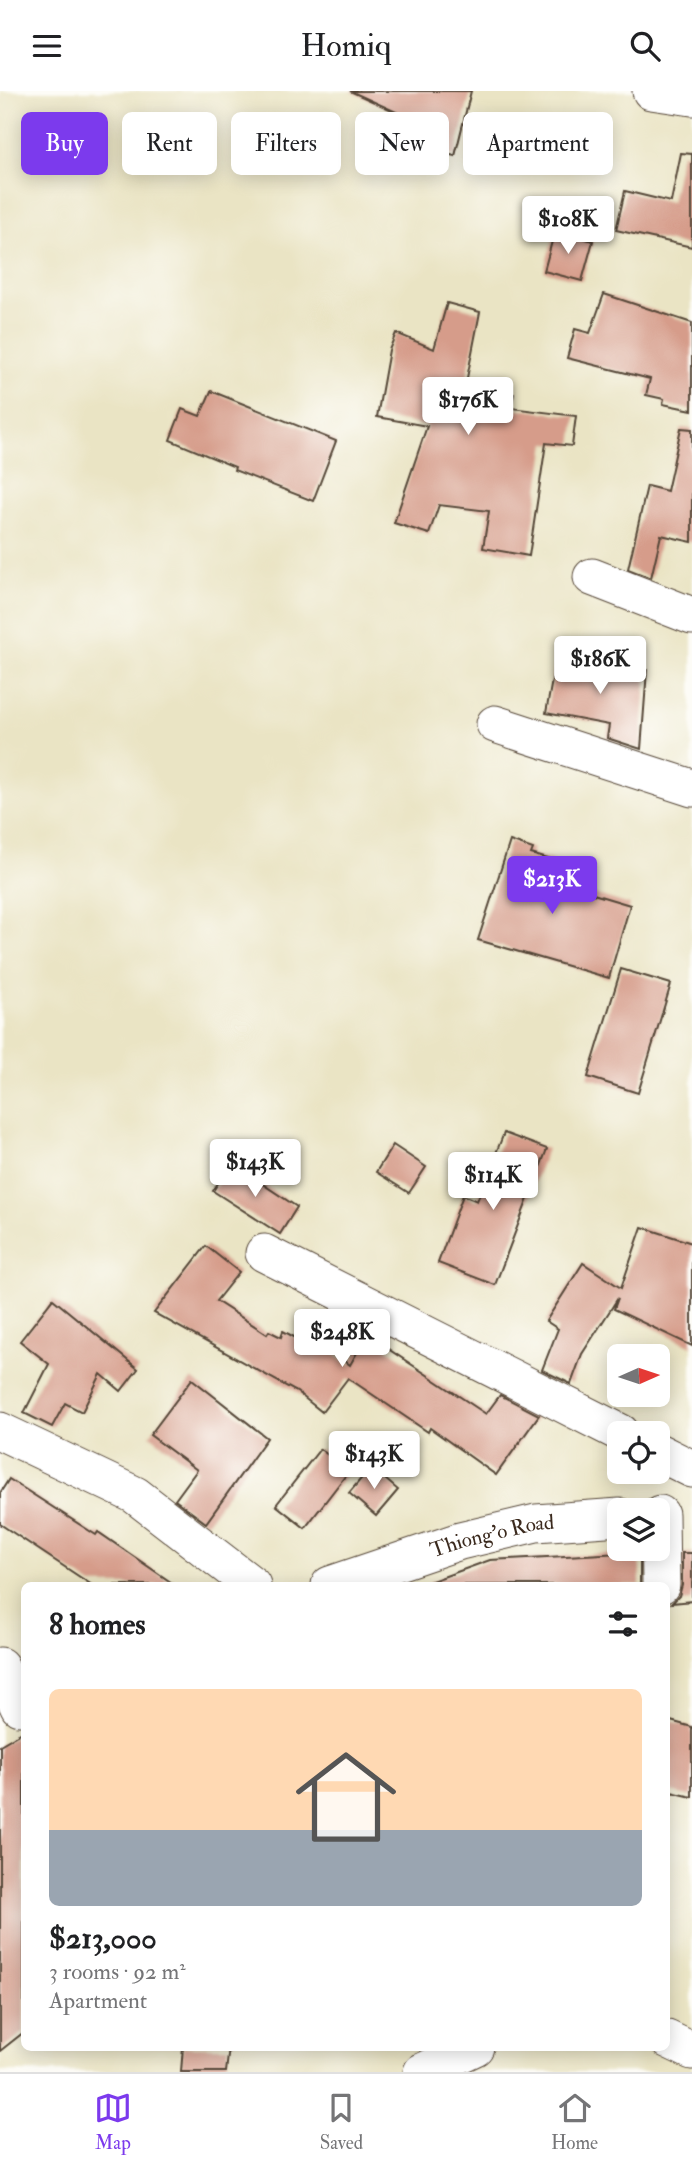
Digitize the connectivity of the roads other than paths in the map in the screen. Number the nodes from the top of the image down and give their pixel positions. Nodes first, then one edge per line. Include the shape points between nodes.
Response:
1 (651, 91) edge
2 (692, 97) edge
3 (592, 577) dead end
4 (692, 616) edge
5 (495, 724) dead end
6 (692, 788) edge
7 (264, 1253) dead end
8 (607, 1426) edge
9 (0, 1431) edge
10 (670, 1458) edge
11 (692, 1469) edge
12 (607, 1518) edge
13 (664, 1561) edge
14 (248, 1582) edge
15 (339, 1582) edge
16 (661, 1582) edge
17 (0, 1666) edge
18 (15, 1709) edge
19 (670, 2040) edge
20 (467, 2051) edge
21 (692, 2051) edge
22 (422, 2072) edge

1 - 2 street
3 - 4 street
5 - 6 street
7 - 8 street
9 - 14 street via 135,1495
10 - 11 street
12 - 15 street, Thiong'o Road via 523,1526 460,1541
13 - 16 street
17 - 18 street
19 - 21 street
20 - 22 street

